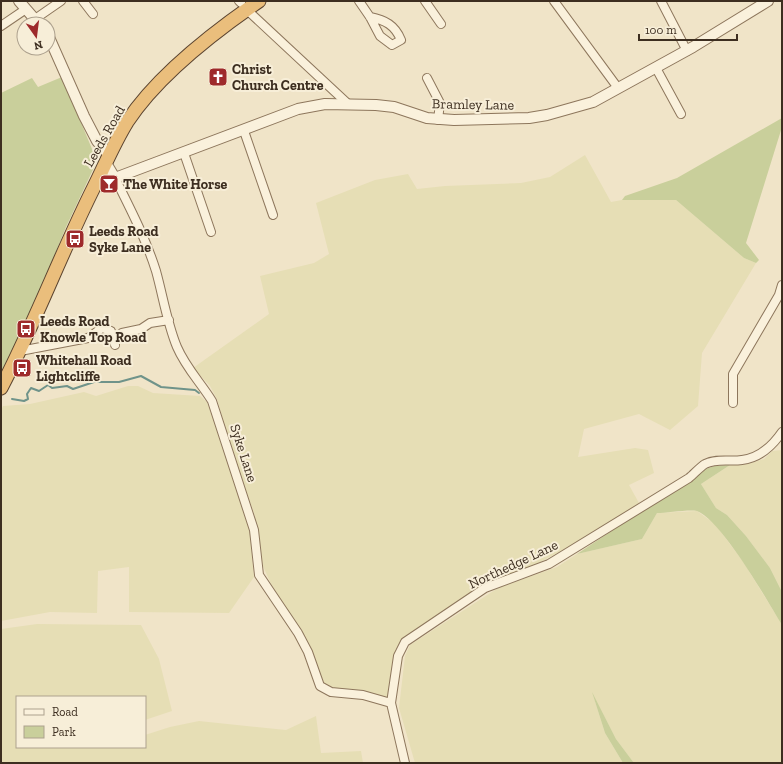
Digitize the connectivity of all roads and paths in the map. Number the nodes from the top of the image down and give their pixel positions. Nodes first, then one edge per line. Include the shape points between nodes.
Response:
1 (19, 1) edge
2 (62, 1) edge
3 (83, 1) edge
4 (258, 1) edge
5 (359, 1) edge
6 (425, 1) edge
7 (554, 1) edge
8 (661, 1) edge
9 (768, 1) edge
10 (242, 4) edge
11 (26, 9) junction
12 (93, 14) dead end
13 (32, 16) edge
14 (44, 16) edge
15 (370, 17) dead end
16 (440, 24) dead end
17 (1, 26) edge
18 (687, 51) junction
19 (56, 53) edge
20 (656, 68) junction
21 (427, 78) dead end
22 (618, 88) junction
23 (348, 103) junction
24 (682, 114) dead end
25 (438, 120) junction
26 (244, 131) junction
27 (184, 153) junction
28 (107, 159) junction
29 (115, 178) junction
30 (273, 215) dead end
31 (211, 232) dead end
32 (782, 285) edge
33 (169, 320) junction
34 (122, 333) dead end
35 (115, 345) dead end
36 (20, 351) junction
37 (1, 388) edge
38 (733, 403) dead end
39 (782, 432) edge
40 (778, 444) edge
41 (391, 703) junction
42 (406, 763) edge

1 - 11 street
2 - 14 street
3 - 12 street
4 - 10 highway, Leeds Road
5 - 15 street
6 - 16 street
7 - 22 street
8 - 18 street
9 - 18 street, Bramley Lane
10 - 23 street
10 - 28 highway, Leeds Road via 154,90 128,121
11 - 13 street
11 - 17 street
18 - 20 street, Bramley Lane
19 - 28 street, Syke Lane via 87,122
20 - 22 street, Bramley Lane
20 - 24 street
21 - 25 street via 440,103
22 - 25 street, Bramley Lane via 593,102 547,115 529,118
23 - 25 street, Bramley Lane via 394,108
23 - 26 street, Bramley Lane via 313,105
26 - 27 street, Bramley Lane
26 - 30 street
27 - 29 street, Bramley Lane
27 - 31 street
28 - 29 street, Syke Lane
28 - 36 highway, Leeds Road
29 - 33 street, Syke Lane via 153,264
32 - 38 street via 779,295 732,374
33 - 34 street via 150,323 141,329
33 - 41 street, Syke Lane via 178,348 192,374 212,401 254,530 260,574 298,633 320,686 331,692 364,695
35 - 36 street via 111,330 102,328 88,338
36 - 37 highway, Leeds Road
39 - 40 street, Northedge Lane
40 - 41 street, Northedge Lane via 743,460 721,460 705,464 689,478 549,564 485,588 448,612 405,642 398,656
41 - 42 street, Northedge Lane

